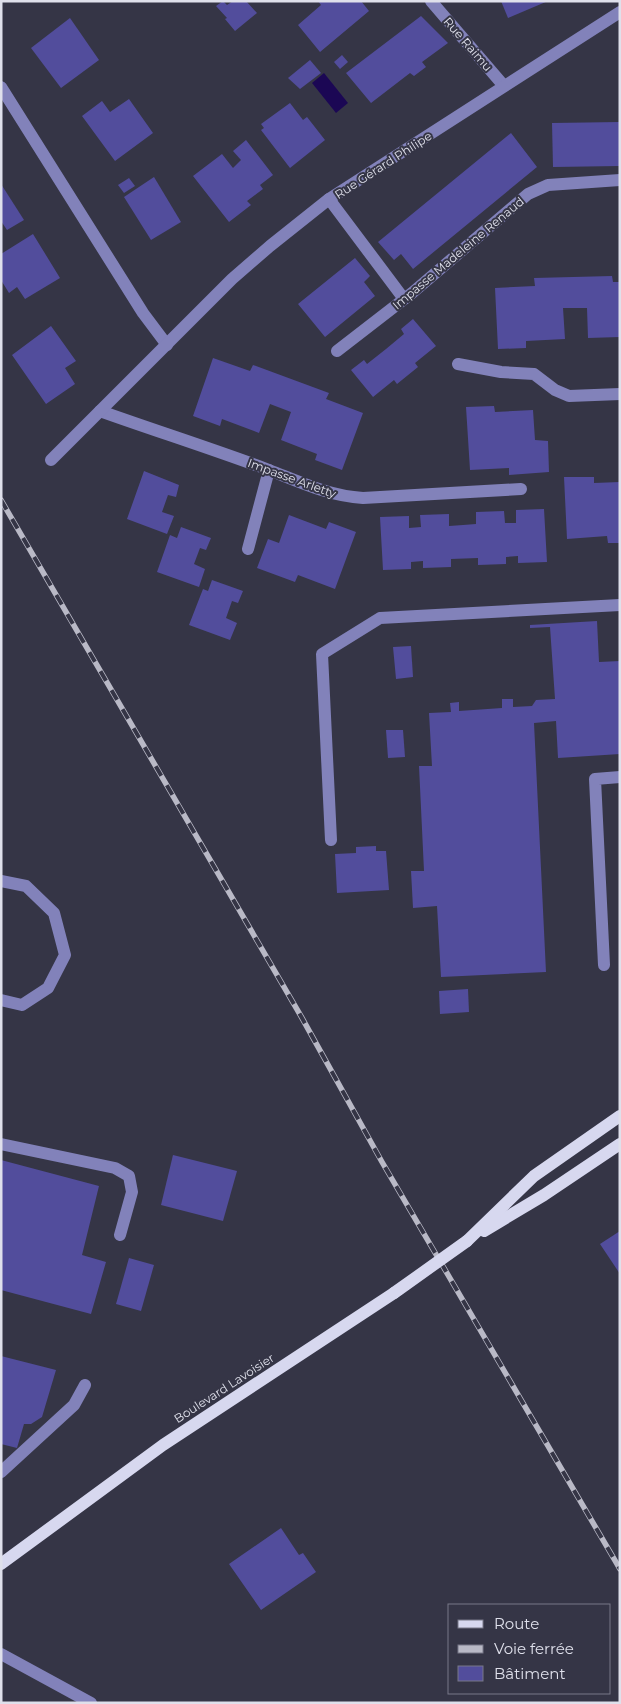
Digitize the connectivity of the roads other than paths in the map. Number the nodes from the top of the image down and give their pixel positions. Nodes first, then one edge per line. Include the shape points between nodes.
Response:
1 (431, 1) edge
2 (620, 12) edge
3 (504, 86) junction
4 (1, 88) edge
5 (620, 180) edge
6 (328, 200) junction
7 (404, 299) junction
8 (167, 345) junction
9 (337, 351) dead end
10 (458, 364) dead end
11 (620, 394) edge
12 (100, 411) junction
13 (51, 460) dead end
14 (269, 470) junction
15 (521, 490) dead end
16 (248, 549) dead end
17 (620, 605) edge
18 (620, 777) edge
19 (331, 840) dead end
20 (1, 881) edge
21 (604, 966) dead end
22 (1, 1000) edge
23 (620, 1116) edge
24 (1, 1144) edge
25 (620, 1144) edge
26 (120, 1235) dead end
27 (466, 1241) junction
28 (85, 1385) dead end
29 (1, 1472) edge
30 (1, 1564) edge
31 (1, 1654) edge
32 (91, 1703) edge

1 - 3 street, Rue Raimu
2 - 3 street, Rue Gérard Philipe
3 - 6 street, Rue Gérard Philipe
4 - 8 street via 142,313
5 - 7 street, Impasse Madeleine Renaud via 548,184 528,194
6 - 7 street
6 - 8 street, Rue Gérard Philipe via 232,279
7 - 9 street, Impasse Madeleine Renaud
8 - 12 street, Rue Gérard Philipe
10 - 11 street via 534,374 569,396
12 - 13 street, Rue Gérard Philipe
12 - 14 street, Impasse Arletty
14 - 15 street, Impasse Arletty via 323,492 346,497
14 - 16 street
17 - 19 street via 380,618 322,654
18 - 21 street via 595,779
20 - 22 street via 26,886 54,913 65,955 48,988 22,1005
23 - 27 main road, Boulevard Lavoisier via 534,1176
24 - 26 street via 115,1168 129,1176 132,1192
25 - 27 main road, Boulevard Lavoisier via 544,1195
27 - 30 main road, Boulevard Lavoisier, bridge via 394,1294 163,1445
28 - 29 street via 74,1405
31 - 32 street

